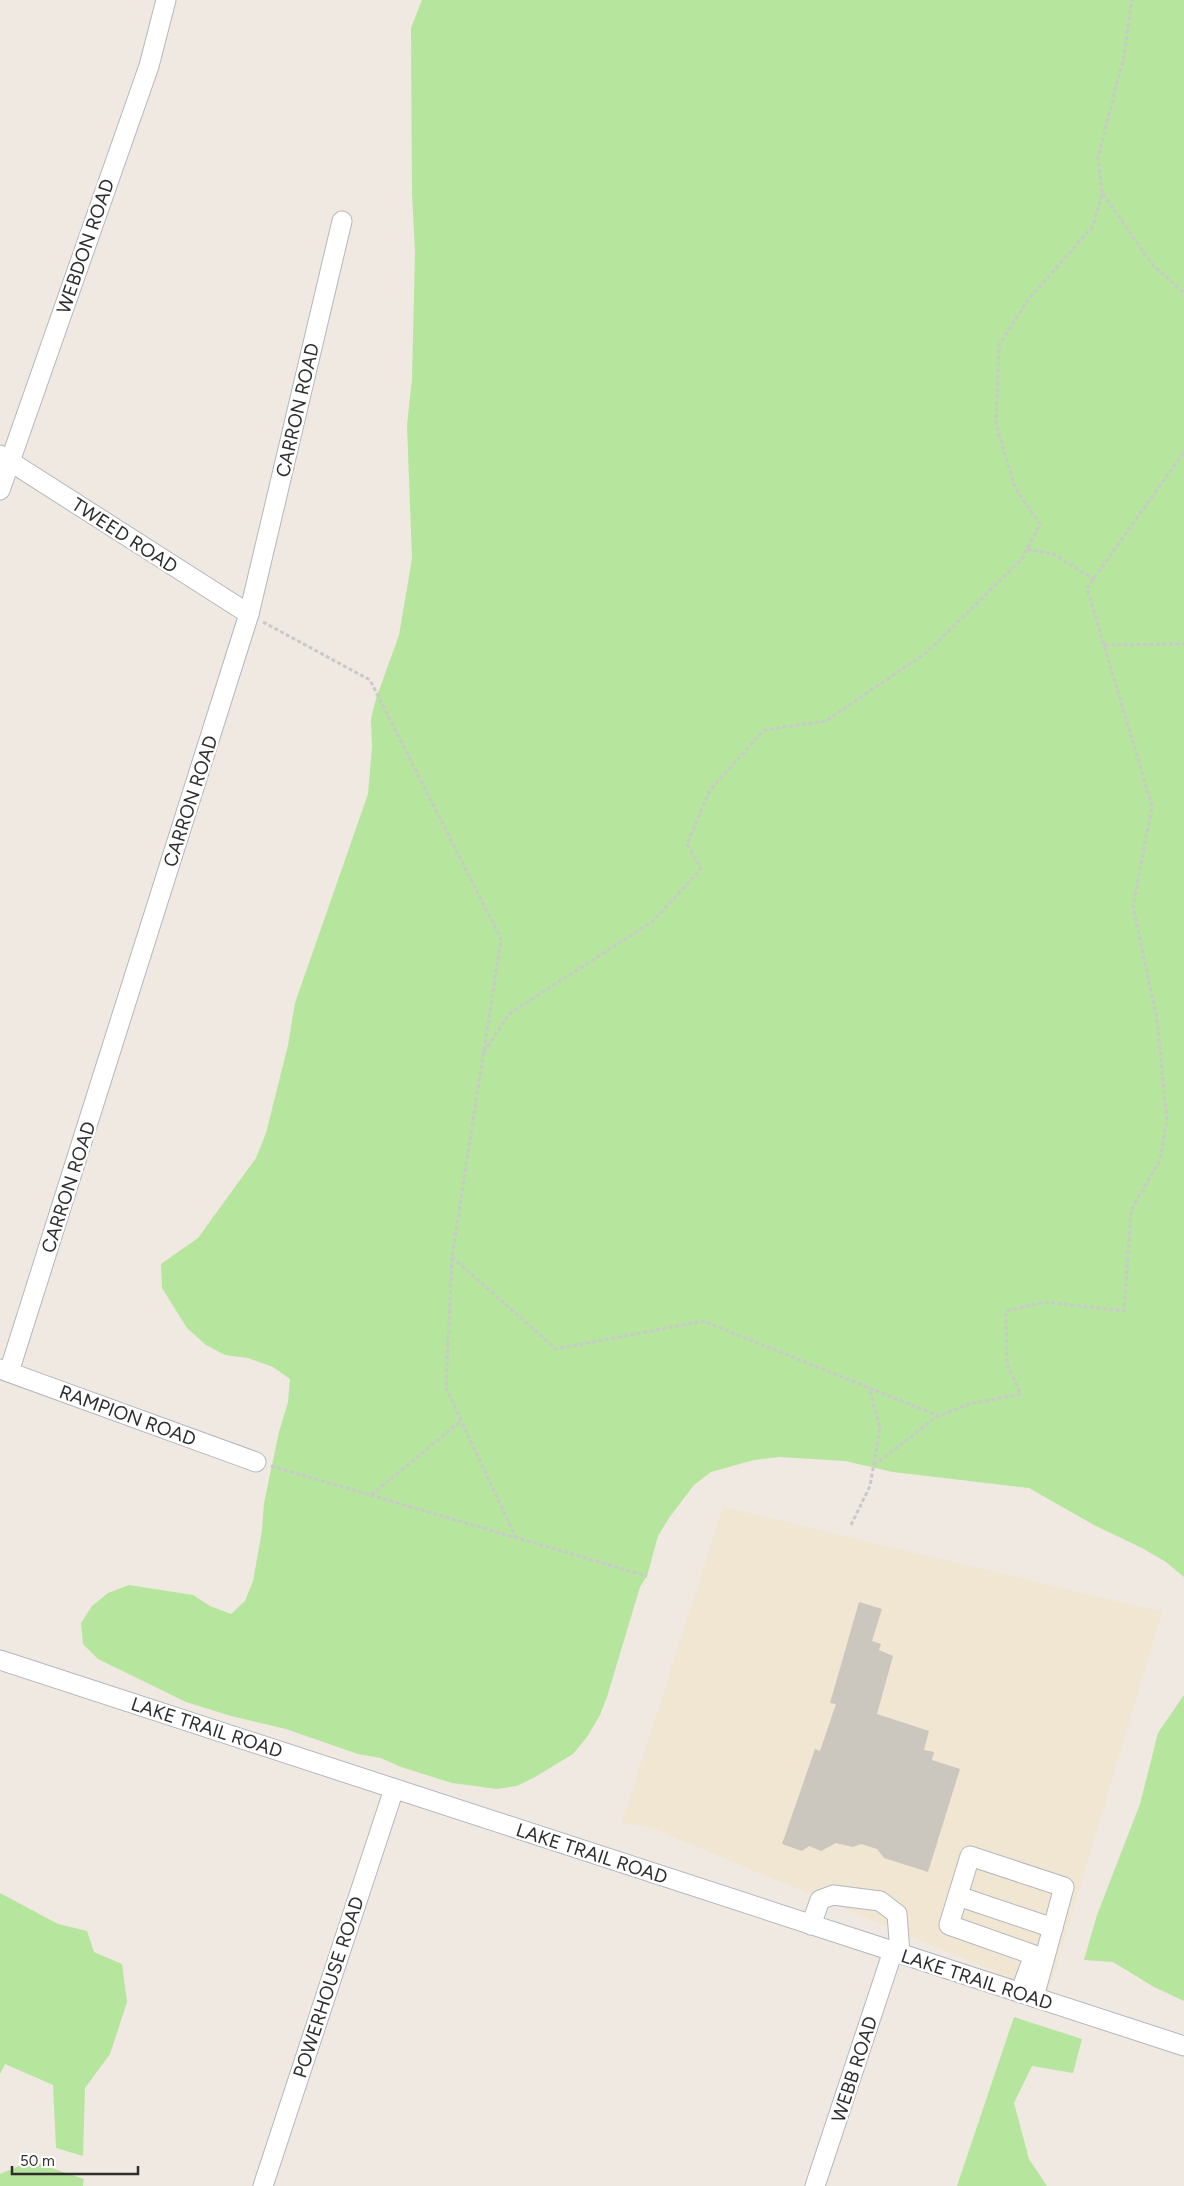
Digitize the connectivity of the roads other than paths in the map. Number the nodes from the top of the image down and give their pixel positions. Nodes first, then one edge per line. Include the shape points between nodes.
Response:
1 (166, 0) edge
2 (342, 221) dead end
3 (5, 458) edge
4 (0, 490) edge
5 (250, 614) junction
6 (5, 1370) edge
7 (256, 1462) road end
8 (0, 1660) edge
9 (394, 1789) junction
10 (958, 1896) junction
11 (811, 1924) junction
12 (1053, 1928) junction
13 (896, 1952) junction
14 (1027, 1995) junction
15 (1184, 2046) edge
16 (263, 2186) edge
17 (815, 2186) edge

1 - 3 street, WEBDON ROAD via 149,66
2 - 5 street, CARRON ROAD
3 - 4 street, WEBDON ROAD
3 - 5 street, TWEED ROAD
5 - 6 street, CARRON ROAD
6 - 7 street, RAMPION ROAD
8 - 9 street, LAKE TRAIL ROAD
9 - 11 street, LAKE TRAIL ROAD
9 - 16 street, POWERHOUSE ROAD
10 - 12 street
10 - 12 street via 970,1856 1064,1887
10 - 14 street via 949,1925 1034,1955
11 - 13 street, LAKE TRAIL ROAD
11 - 13 street via 820,1900 833,1895 880,1902 897,1914
12 - 14 street
13 - 14 street, LAKE TRAIL ROAD
13 - 17 street, WEBB ROAD
14 - 15 street, LAKE TRAIL ROAD

